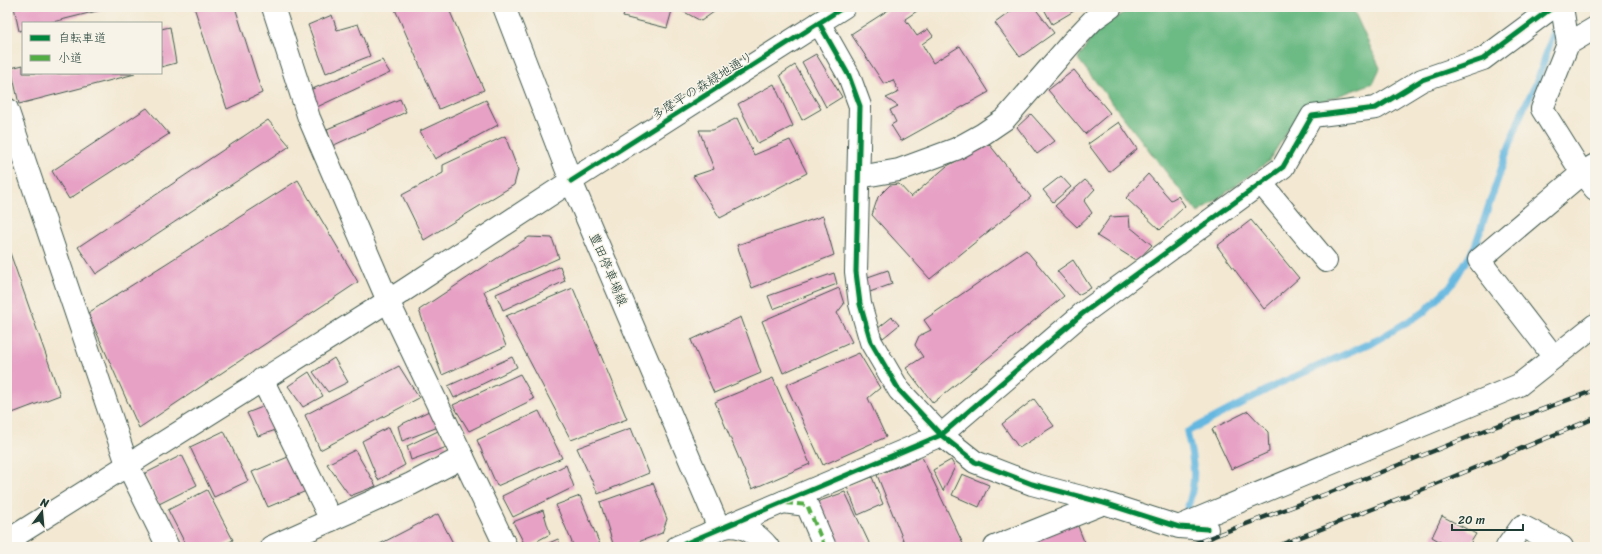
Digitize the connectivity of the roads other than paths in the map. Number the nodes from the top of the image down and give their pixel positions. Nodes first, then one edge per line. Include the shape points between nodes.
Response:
1 (272, 7) edge
2 (504, 7) edge
3 (844, 7) edge
4 (1111, 7) edge
5 (1553, 7) edge
6 (1562, 7) edge
7 (819, 23) junction
8 (1595, 28) edge
9 (1568, 44) junction
10 (7, 109) edge
11 (1591, 176) edge
12 (859, 177) junction
13 (571, 181) junction
14 (1261, 183) junction
15 (1326, 261) dead end
16 (388, 301) junction
17 (1595, 325) edge
18 (1554, 357) junction
19 (262, 379) junction
20 (941, 435) junction
21 (463, 457) junction
22 (128, 464) junction
23 (783, 502) junction
24 (1104, 503) junction
25 (331, 520) junction
26 (1179, 527) junction
27 (720, 528) junction
28 (1207, 529) dead end
29 (7, 541) edge
30 (168, 547) edge
31 (271, 547) edge
32 (506, 547) edge
33 (677, 547) edge
34 (696, 547) edge
35 (768, 547) edge
36 (825, 547) edge
37 (995, 547) edge
38 (1507, 547) edge
39 (1562, 547) edge

1 - 16 street via 309,118
2 - 13 street, 豊田停車場線
3 - 7 street, 多摩平の森緑地通り
4 - 12 street via 1094,19 1073,41 1005,119 983,134 956,149 899,170
5 - 14 street via 1483,59 1422,80 1376,108 1312,116 1283,167
6 - 9 street
7 - 12 street via 849,76 860,106
7 - 13 street, 多摩平の森緑地通り
8 - 9 street
9 - 11 street via 1542,109
10 - 22 street
11 - 18 street via 1479,260
12 - 20 street via 856,272 860,304 871,342 899,390
13 - 16 street, 多摩平の森緑地通り
13 - 27 street, 豊田停車場線
14 - 15 street
14 - 20 street via 1082,314
16 - 19 street, 多摩平の森緑地通り
16 - 21 street
17 - 18 street
18 - 26 street via 1519,385
19 - 22 street, 多摩平の森緑地通り
19 - 25 street
20 - 23 street
20 - 24 street via 975,462 1032,484
21 - 25 street
21 - 32 street
22 - 29 street, 多摩平の森緑地通り
22 - 30 street
23 - 27 street
23 - 36 street via 807,505
24 - 26 street
24 - 37 street
25 - 31 street
26 - 28 street
27 - 33 street
27 - 34 street via 708,533
27 - 35 street via 744,527 760,536
38 - 39 street via 1522,526

